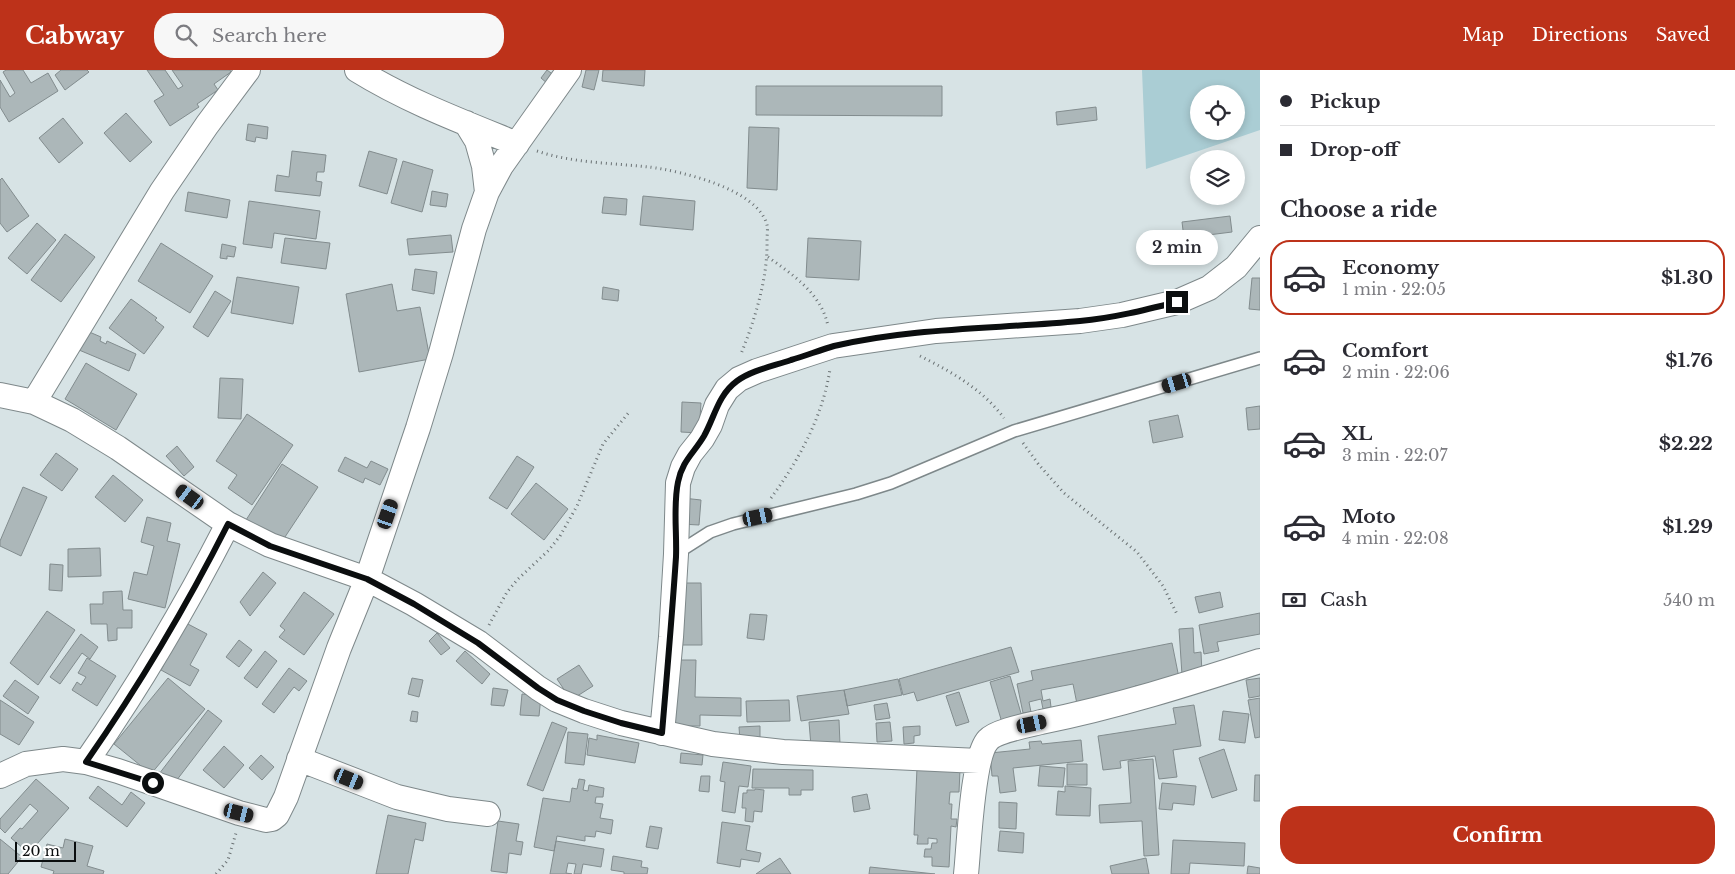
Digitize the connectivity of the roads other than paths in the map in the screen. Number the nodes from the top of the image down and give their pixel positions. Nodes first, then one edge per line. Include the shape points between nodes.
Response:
1 (248, 70) edge
2 (357, 70) edge
3 (569, 70) edge
4 (466, 123) junction
5 (517, 144) junction
6 (487, 192) junction
7 (1260, 238) edge
8 (1260, 358) edge
9 (0, 395) edge
10 (34, 402) junction
11 (228, 524) junction
12 (676, 554) junction
13 (367, 579) junction
14 (1260, 661) edge
15 (662, 733) junction
16 (300, 759) junction
17 (979, 760) junction
18 (86, 762) junction
19 (0, 776) edge
20 (488, 814) dead end
21 (966, 874) edge

1 - 10 street via 162,192
2 - 4 street via 417,102
3 - 5 street
4 - 5 street
4 - 6 street via 477,141
5 - 6 street
6 - 13 street via 441,353
7 - 12 street via 1236,267 1209,288 1177,302 1080,321 936,331 833,346 739,379 727,389 710,425 683,468 678,483
8 - 12 lane via 1014,431 891,483 710,532
9 - 10 street
10 - 11 street via 118,448
11 - 13 street via 270,546
11 - 18 street via 196,588 123,709
12 - 15 street
13 - 15 street via 478,643 557,700 621,723
13 - 16 street
14 - 17 street via 1186,685 1004,732 988,740
15 - 17 street via 713,744 783,752
16 - 18 street via 277,815 266,820
16 - 20 street via 397,797
17 - 21 street
18 - 19 street via 63,759 26,764

